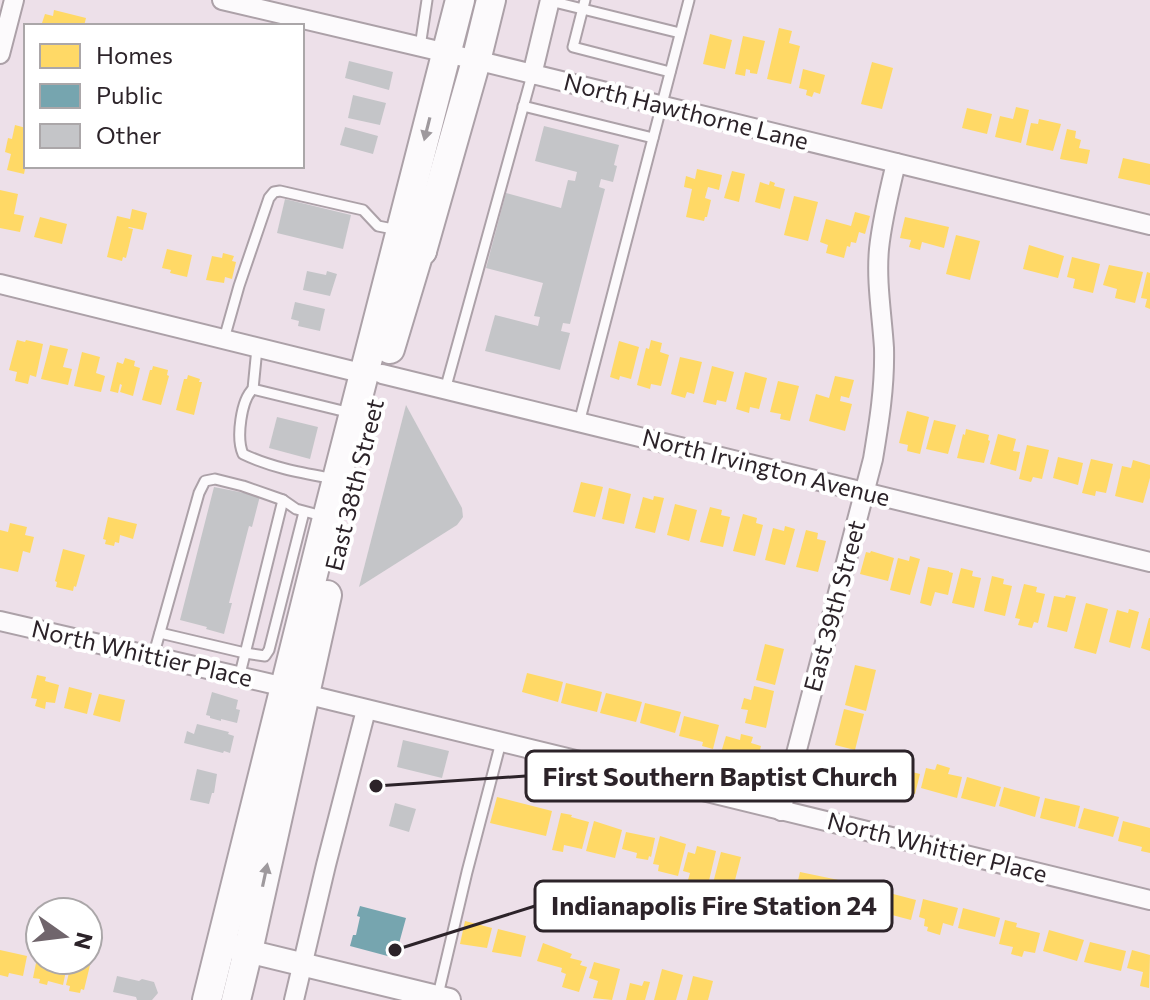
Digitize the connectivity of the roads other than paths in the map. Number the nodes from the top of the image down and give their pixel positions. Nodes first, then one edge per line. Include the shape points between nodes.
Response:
1 (14, 0) edge
2 (222, 0) edge
3 (427, 0) edge
4 (460, 0) edge
5 (491, 0) edge
6 (550, 0) edge
7 (689, 0) edge
8 (584, 4) edge
9 (680, 33) junction
10 (433, 50) junction
11 (0, 54) edge
12 (476, 61) junction
13 (670, 72) junction
14 (532, 75) junction
15 (523, 106) junction
16 (661, 106) junction
17 (653, 138) junction
18 (896, 163) junction
19 (1150, 225) edge
20 (401, 231) junction
21 (0, 284) edge
22 (224, 340) junction
23 (257, 348) junction
24 (374, 374) junction
25 (253, 389) junction
26 (445, 390) junction
27 (354, 414) junction
28 (579, 423) junction
29 (338, 479) junction
30 (864, 492) junction
31 (283, 500) junction
32 (316, 515) junction
33 (1150, 562) edge
34 (0, 621) edge
35 (160, 633) junction
36 (245, 653) junction
37 (153, 657) junction
38 (239, 678) junction
39 (295, 690) junction
40 (366, 710) junction
41 (501, 742) junction
42 (781, 811) junction
43 (1150, 900) edge
44 (235, 948) junction
45 (302, 964) junction
46 (444, 999) edge
47 (207, 1000) edge
48 (236, 1000) edge
49 (294, 1000) edge

1 - 11 street
2 - 10 street, North Hawthorne Lane
3 - 10 lane
4 - 10 main road, East 38th Street
5 - 12 main road, East 38th Street
6 - 8 lane
6 - 14 street
7 - 9 lane
8 - 9 lane
8 - 13 lane via 573,47
9 - 13 lane
10 - 12 street, North Hawthorne Lane
10 -> 20 main road, East 38th Street
12 - 14 street, North Hawthorne Lane
12 - 24 main road, East 38th Street via 422,251 423,239
13 - 16 lane
14 - 15 lane
14 - 16 street, North Hawthorne Lane
15 - 17 lane
15 - 26 lane
16 - 17 lane
16 - 18 street, North Hawthorne Lane
17 - 28 lane
18 - 19 street, North Hawthorne Lane
18 - 30 street, East 39th Street via 879,250 883,385
20 - 22 lane via 378,226 363,210 274,192
20 - 24 main road, East 38th Street
21 - 22 street, North Irvington Avenue
22 - 23 street, North Irvington Avenue
23 - 24 street, North Irvington Avenue
23 - 25 lane
24 - 26 street, North Irvington Avenue
24 - 27 main road, East 38th Street
24 - 39 main road, East 38th Street via 328,591
25 - 27 lane
25 - 29 lane via 238,438 243,454
26 - 28 street, North Irvington Avenue
27 - 29 main road, East 38th Street
28 - 30 street, North Irvington Avenue
29 - 32 main road, East 38th Street
30 - 33 street, North Irvington Avenue
30 - 42 street, East 39th Street
31 - 32 lane
31 - 35 lane via 215,479 205,481
31 - 36 lane
32 - 36 lane via 269,650 265,656
32 - 39 main road, East 38th Street
34 - 37 street, North Whittier Place
35 - 36 lane
35 - 37 lane
36 - 38 lane
37 - 38 street, North Whittier Place
38 - 39 street, North Whittier Place
39 - 40 street, North Whittier Place
39 - 44 main road, East 38th Street
40 - 41 street, North Whittier Place
40 - 45 street
41 - 42 street, North Whittier Place
41 - 46 lane via 467,872
42 - 43 street, North Whittier Place
44 - 45 street
44 - 47 main road, East 38th Street
44 - 48 main road, East 38th Street
45 - 46 street
45 - 49 street

